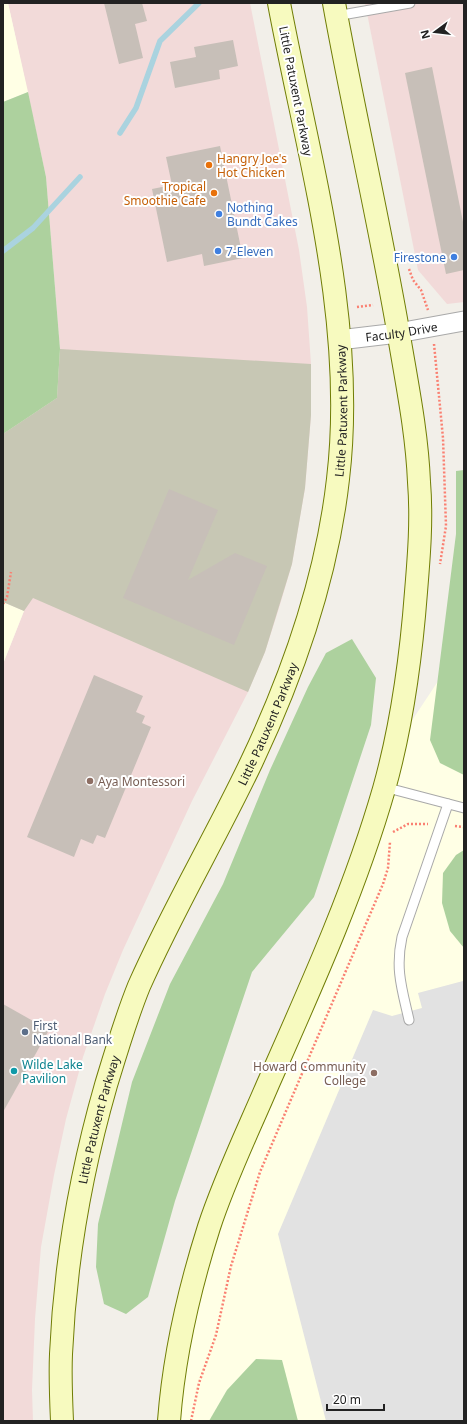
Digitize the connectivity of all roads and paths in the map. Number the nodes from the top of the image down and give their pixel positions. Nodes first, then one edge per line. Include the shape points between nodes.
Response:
1 (279, 3) edge
2 (410, 3) edge
3 (335, 9) edge
4 (380, 304) dead end
5 (356, 308) dead end
6 (464, 321) edge
7 (398, 333) junction
8 (339, 340) junction
9 (11, 572) dead end
10 (3, 604) edge
11 (384, 787) junction
12 (448, 804) junction
13 (464, 808) edge
14 (422, 824) dead end
15 (456, 827) dead end
16 (464, 827) edge
17 (391, 830) dead end
18 (390, 840) dead end
19 (409, 1020) dead end
20 (62, 1421) edge
21 (169, 1421) edge
22 (191, 1421) edge

1 - 8 main road, Little Patuxent Parkway via 327,243
2 - 3 lane
3 - 7 main road
4 - 5 path
6 - 7 street, Faculty Drive
7 - 8 street, Faculty Drive
7 - 11 main road via 410,403 419,482 419,554 404,698
8 - 20 main road, Little Patuxent Parkway via 342,414 338,479 327,546 309,619 288,678 252,760 159,942 138,990 116,1050 95,1122 80,1191 68,1267 61,1354
9 - 10 path
11 - 12 lane
11 - 21 main road via 356,872 316,975 232,1166 210,1224 177,1348
12 - 13 lane
12 - 19 lane via 398,955
14 - 17 path via 408,824 391,834
15 - 16 path
18 - 22 path via 388,868 383,884 260,1172 231,1266 216,1335 199,1383

